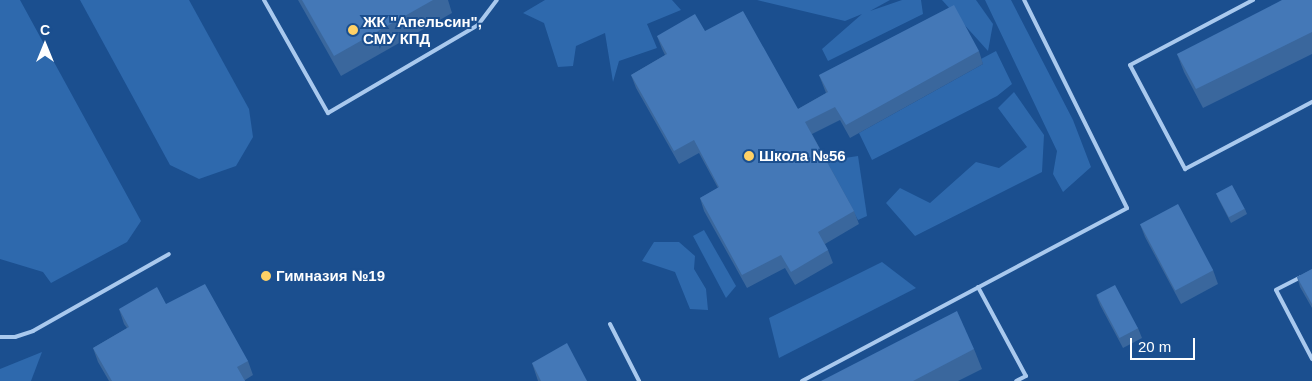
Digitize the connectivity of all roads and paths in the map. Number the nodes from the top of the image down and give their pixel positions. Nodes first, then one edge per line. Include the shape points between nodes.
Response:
1 (264, 0) edge
2 (496, 0) edge
3 (1024, 0) edge
4 (1253, 0) edge
5 (1312, 102) edge
6 (168, 254) dead end
7 (1305, 275) edge
8 (978, 287) junction
9 (610, 324) dead end
10 (0, 337) edge
11 (1312, 359) edge
12 (1026, 376) junction
13 (639, 381) edge
14 (802, 381) edge
15 (1016, 381) edge
16 (1028, 381) edge

1 - 2 lane via 328,113 478,25
3 - 8 lane via 1127,208
4 - 5 lane via 1130,65 1185,169
6 - 10 lane via 33,330 15,337
7 - 11 lane via 1276,290
8 - 12 lane
8 - 14 lane
9 - 13 lane
12 - 15 lane
12 - 16 lane

